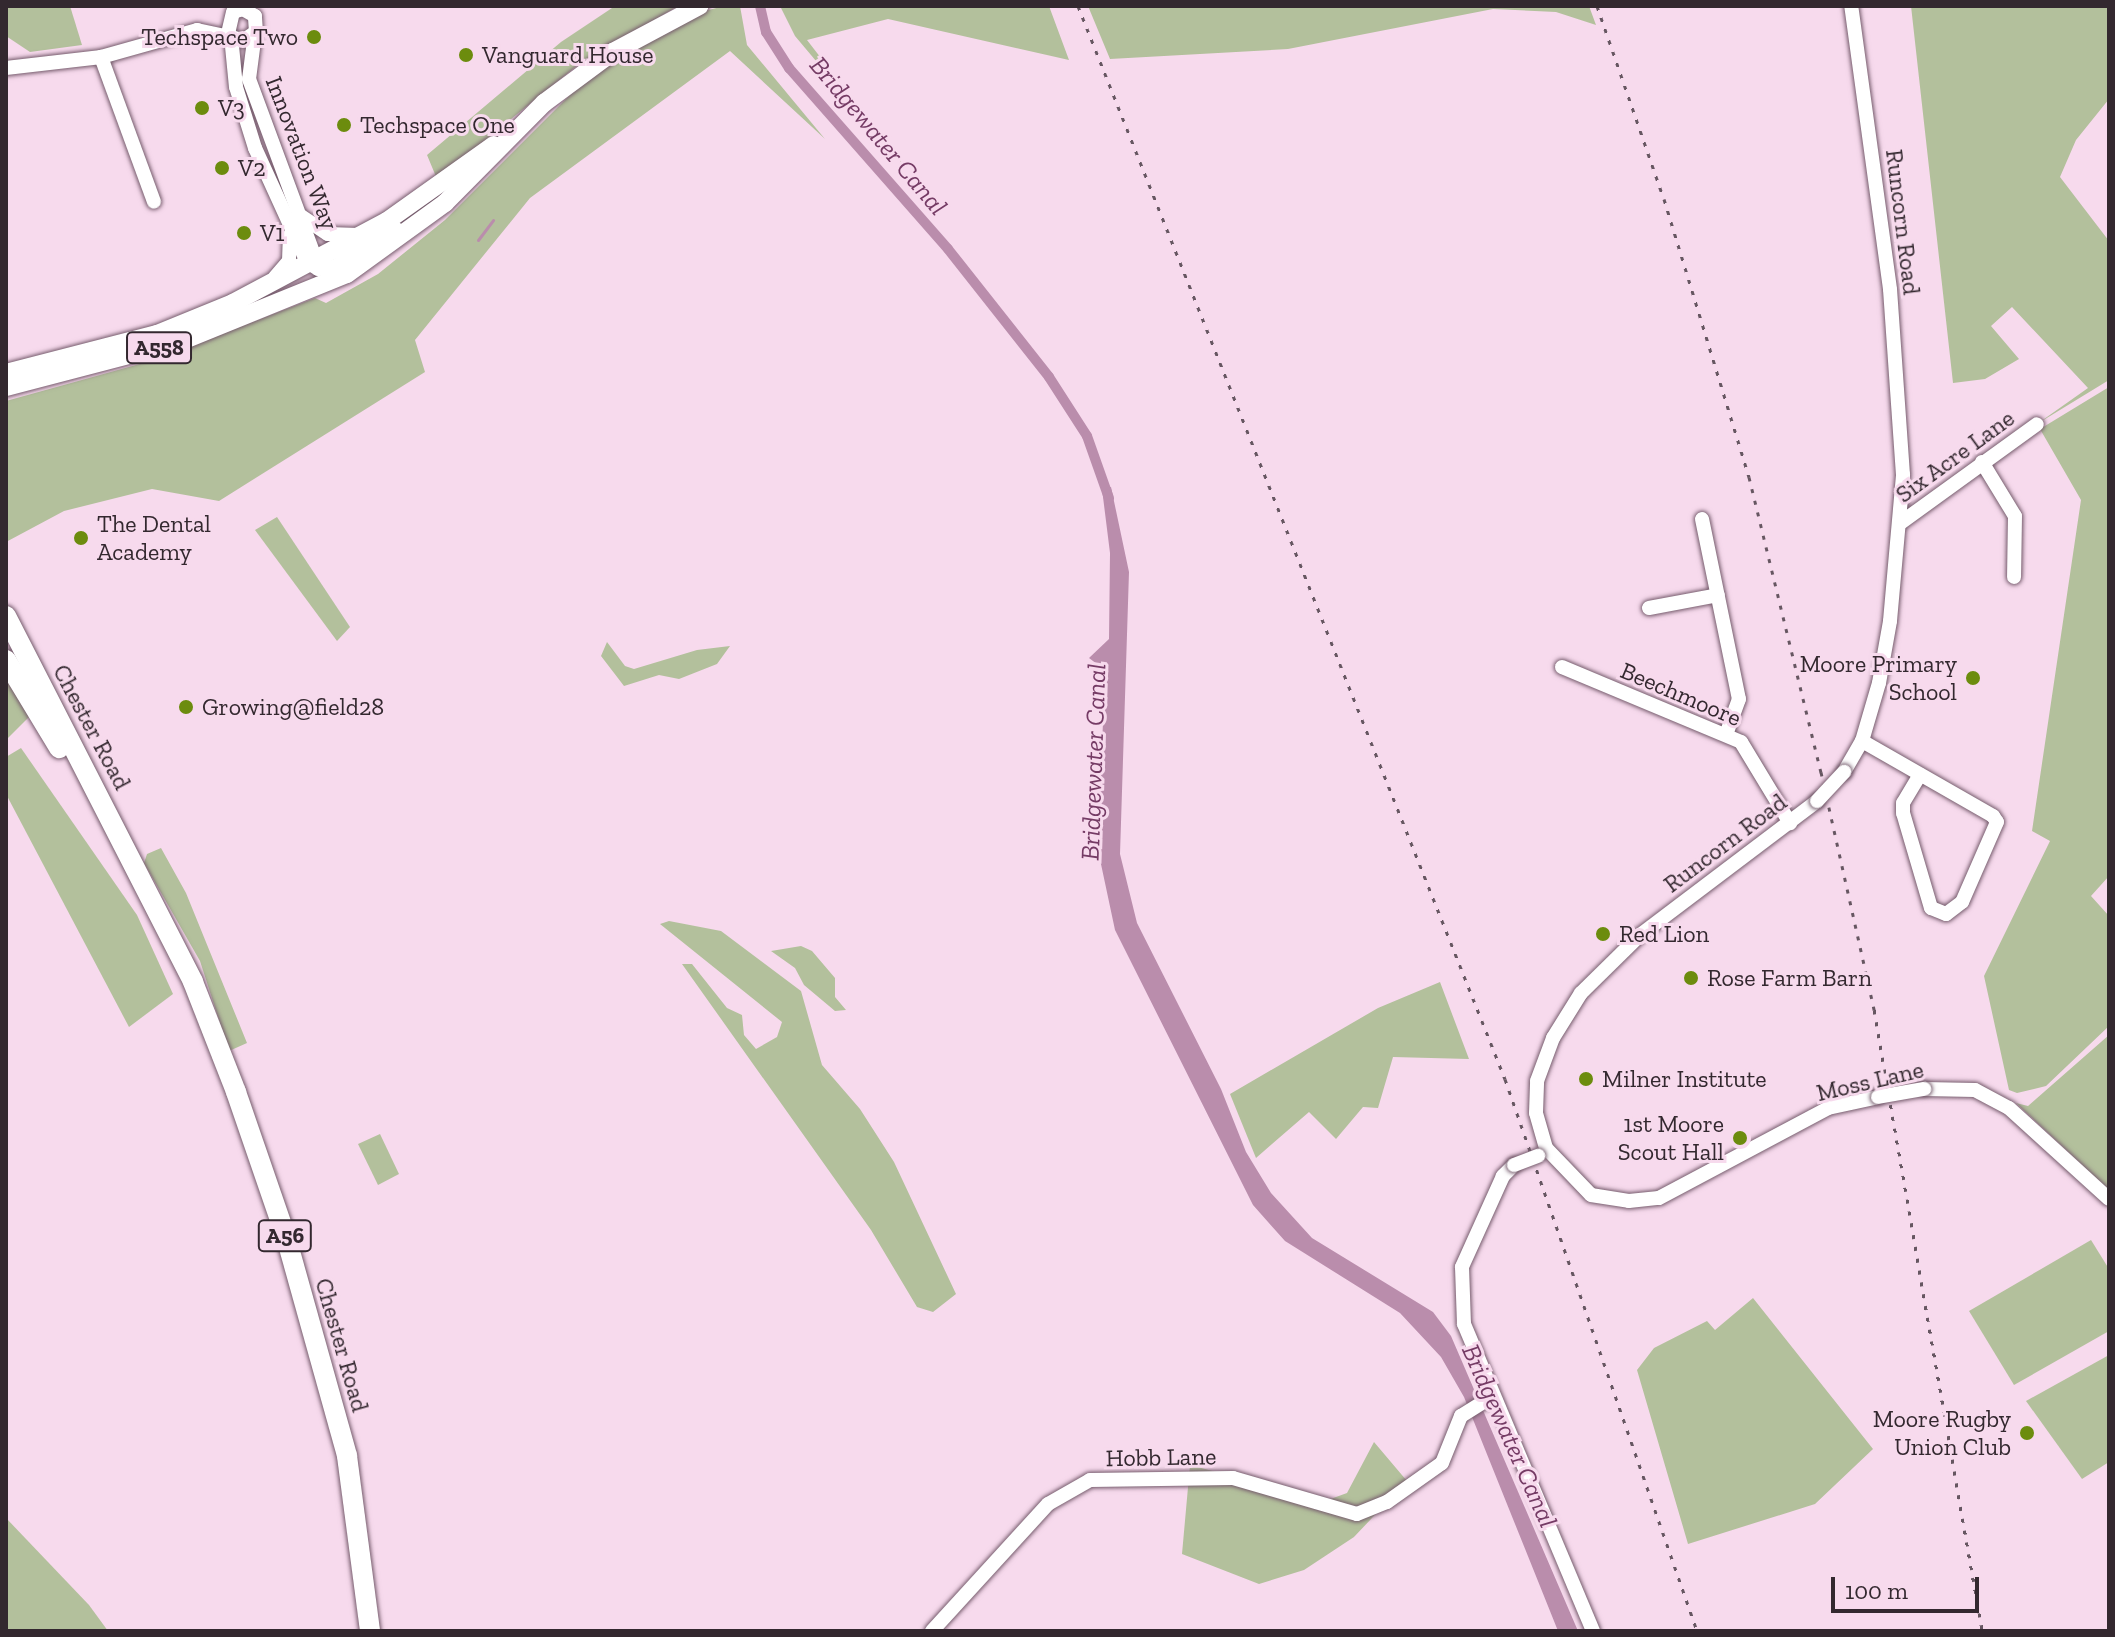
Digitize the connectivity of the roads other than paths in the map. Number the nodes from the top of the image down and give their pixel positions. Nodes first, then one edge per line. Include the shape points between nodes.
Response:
1 (699, 6) edge
2 (1851, 6) edge
3 (245, 8) edge
4 (259, 18) edge
5 (229, 30) junction
6 (101, 57) junction
7 (6, 68) edge
8 (513, 133) junction
9 (154, 202) dead end
10 (445, 203) junction
11 (300, 216) junction
12 (290, 231) junction
13 (365, 234) junction
14 (316, 265) junction
15 (263, 288) junction
16 (307, 292) junction
17 (6, 373) edge
18 (6, 387) edge
19 (2037, 424) dead end
20 (1982, 462) junction
21 (1702, 519) dead end
22 (1899, 524) junction
23 (2014, 577) dead end
24 (1718, 595) junction
25 (1649, 608) dead end
26 (6, 616) edge
27 (6, 660) edge
28 (1562, 667) dead end
29 (1726, 735) junction
30 (1862, 741) junction
31 (1920, 775) junction
32 (1790, 823) junction
33 (133, 862) junction
34 (1542, 1152) junction
35 (2109, 1199) edge
36 (1490, 1398) junction
37 (370, 1631) edge
38 (932, 1631) edge
39 (1593, 1631) edge

1 - 8 main road, A558 via 613,52
2 - 22 street, Runcorn Road via 1890,289 1901,425
3 - 4 street
3 - 5 street
4 - 5 street via 244,40
4 - 11 street, Innovation Way via 249,79
5 - 6 street via 211,29
5 - 12 street, Innovation Way via 236,87
6 - 7 street
6 - 9 street via 139,181
8 - 10 main road, A558
8 - 13 main road, A558
10 - 14 street via 334,267
10 - 16 main road, A558 via 370,260
11 - 13 street via 328,234
11 - 14 street, Innovation Way
12 - 14 street, Innovation Way
12 - 15 street via 289,261
13 - 14 main road, A558
14 - 15 main road, A558
14 - 16 street, Innovation Way
15 - 17 main road, A558 via 157,334
16 - 18 main road, A558 via 182,341
19 - 20 street, Six Acre Lane
20 - 22 street, Six Acre Lane
20 - 23 street via 2015,516
21 - 24 street
22 - 30 street, Runcorn Road via 1890,621
24 - 25 street
24 - 29 street via 1739,699
26 - 33 highway, Chester Road / A56
27 - 33 highway, Chester Road / A56
28 - 29 street, Beechmoore
29 - 32 street, Beechmoore via 1751,755
30 - 31 street
30 - 32 street, Runcorn Road, bridge via 1844,772
31 - 31 street via 1997,822 1962,902 1946,914 1931,908 1903,813 1903,803
32 - 34 street, Runcorn Road via 1640,935 1581,993 1553,1038 1537,1081
33 - 37 highway, Chester Road / A56 via 193,982 286,1237 349,1466
34 - 35 street, Moss Lane, bridge via 1591,1195 1629,1201 1659,1198 1828,1108 1924,1089 1975,1090 2009,1108
34 - 36 street, bridge via 1503,1176 1462,1267 1464,1324
36 - 38 street, Hobb Lane via 1456,1423 1442,1463 1387,1502 1357,1514 1233,1478 1090,1480 1048,1504
36 - 39 street

